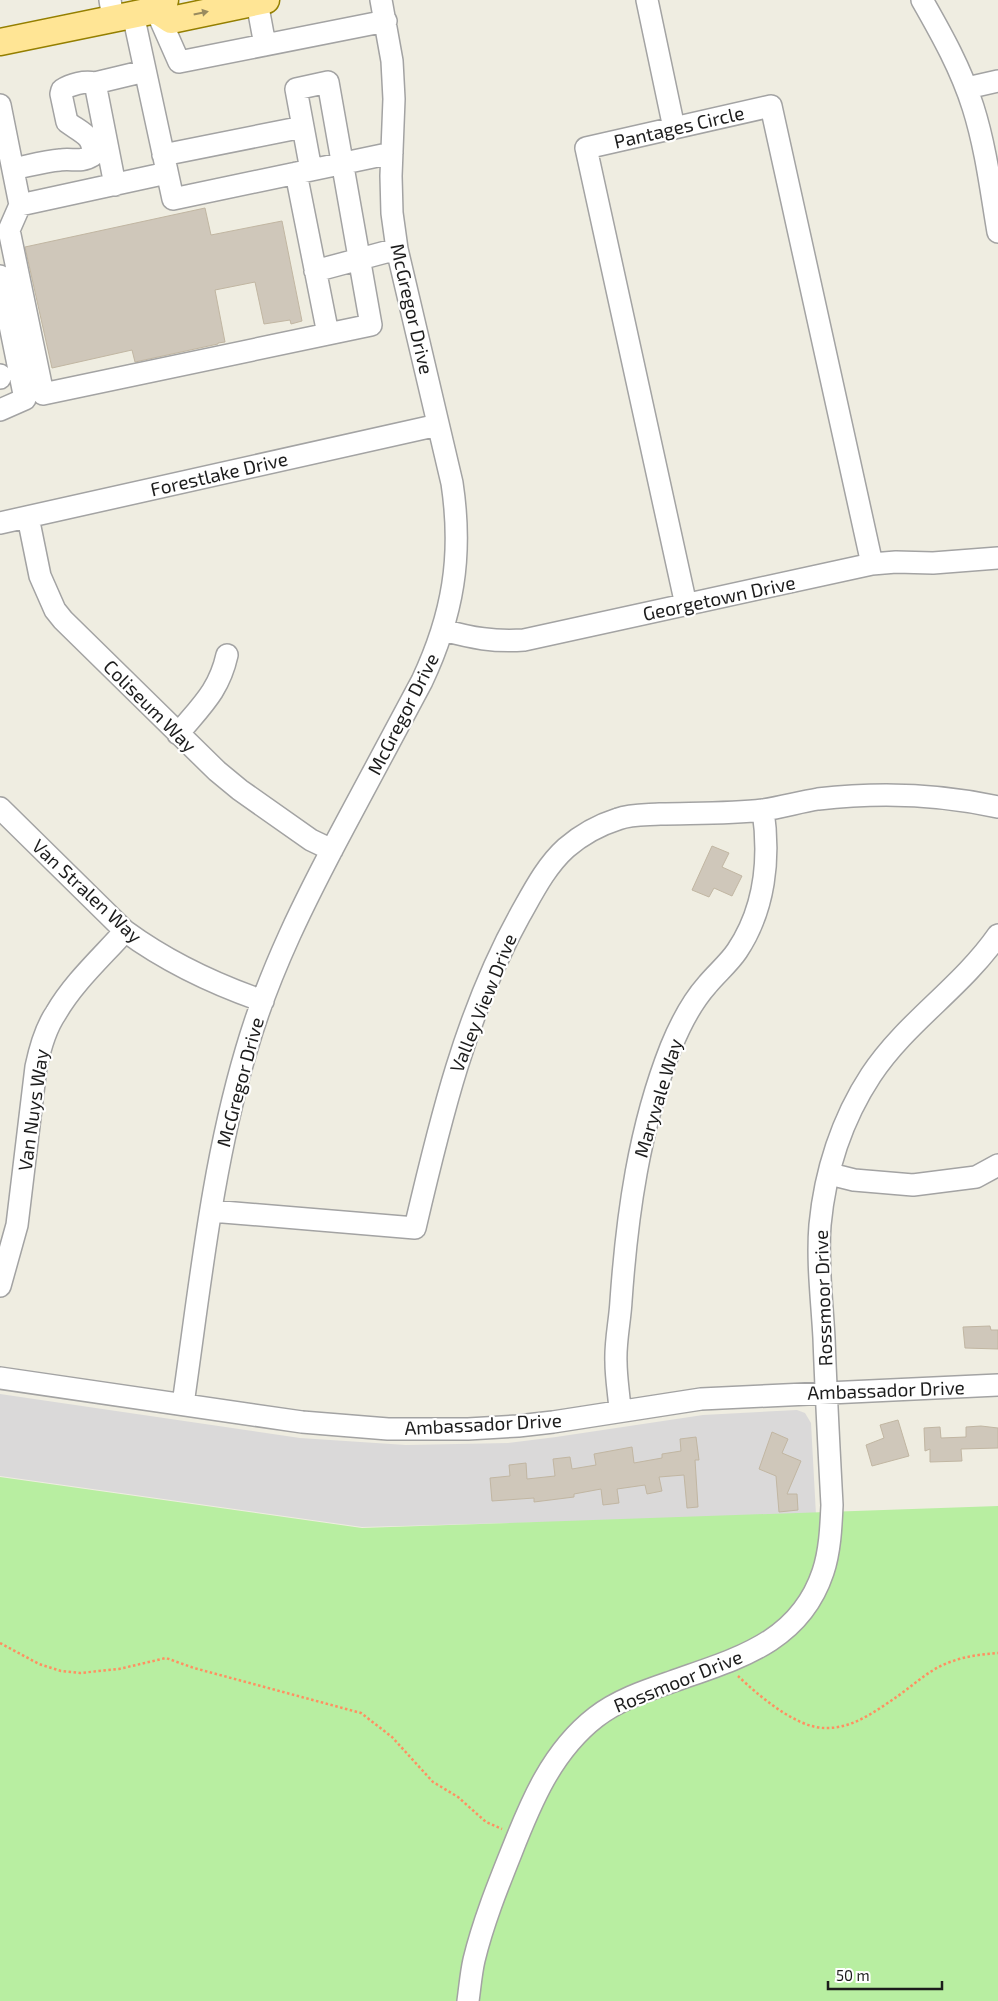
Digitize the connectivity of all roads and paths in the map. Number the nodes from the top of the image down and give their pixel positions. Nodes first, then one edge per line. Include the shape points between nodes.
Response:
1 (647, 0) edge
2 (922, 0) edge
3 (262, 1) edge
4 (387, 6) edge
5 (136, 8) edge
6 (0, 42) edge
7 (265, 45) junction
8 (145, 71) junction
9 (998, 81) edge
10 (95, 82) junction
11 (967, 88) junction
12 (0, 105) edge
13 (303, 127) junction
14 (674, 128) junction
15 (392, 153) junction
16 (8, 162) edge
17 (341, 163) junction
18 (165, 164) junction
19 (304, 171) junction
20 (114, 185) junction
21 (20, 205) junction
22 (998, 232) edge
23 (397, 248) junction
24 (359, 260) junction
25 (315, 270) junction
26 (0, 276) edge
27 (328, 334) junction
28 (0, 375) edge
29 (0, 378) edge
30 (0, 410) edge
31 (438, 425) junction
32 (28, 516) junction
33 (0, 523) edge
34 (998, 558) edge
35 (872, 564) junction
36 (686, 605) junction
37 (443, 630) junction
38 (227, 655) dead end
39 (178, 734) junction
40 (998, 807) edge
41 (0, 808) edge
42 (763, 810) junction
43 (332, 850) junction
44 (125, 931) junction
45 (998, 935) edge
46 (262, 1001) junction
47 (998, 1165) edge
48 (830, 1174) junction
49 (210, 1211) junction
50 (0, 1286) edge
51 (0, 1378) edge
52 (998, 1385) edge
53 (826, 1393) junction
54 (183, 1404) junction
55 (620, 1410) junction
56 (0, 1643) edge
57 (998, 1653) edge
58 (724, 1664) junction
59 (519, 1833) junction
60 (468, 2001) edge

1 - 14 street
2 - 11 street
5 -> 3 main road via 171,20
3 - 7 street
4 - 7 street
4 - 15 street, McGregor Drive via 394,100
5 - 6 main road
5 - 7 street via 179,62
5 - 8 street
8 - 10 street
8 - 18 street
9 - 11 street
10 - 16 street via 66,87 61,94 67,122 88,136 92,156 76,161
10 - 20 street
11 - 22 street via 980,133
12 - 16 street
13 - 17 street via 296,89 328,82
13 - 18 street
13 - 19 street
14 - 35 street, Pantages Circle via 771,106
14 - 36 street, Pantages Circle via 586,148
15 - 17 street
15 - 23 street, McGregor Drive via 390,176
16 - 21 street
17 - 19 street
17 - 24 street
18 - 19 street via 173,199
18 - 20 street
19 - 25 street
20 - 21 street
21 - 27 street via 9,230 43,394
23 - 24 street
23 - 31 street, McGregor Drive
24 - 25 street
24 - 27 street via 371,325
25 - 27 street
26 - 30 street via 25,399
28 - 29 street
31 - 32 street, Forestlake Drive
31 - 37 street, McGregor Drive via 452,483 457,542 451,596
32 - 33 street, Forestlake Drive
32 - 39 street, Coliseum Way via 40,576 56,610
34 - 35 street, Georgetown Drive
35 - 36 street, Georgetown Drive
36 - 37 street, Georgetown Drive via 524,640 473,638
37 - 43 street, McGregor Drive via 422,681
38 - 39 street via 213,692
39 - 43 street, Coliseum Way via 240,790 311,840
40 - 42 street, Valley View Drive via 952,799 869,796 818,799
41 - 44 street, Van Stralen Way
42 - 49 street, Valley View Drive via 618,818 585,834 549,867 512,930 467,1035 415,1228
42 - 55 street, Maryvale Way via 766,867 754,916 736,952 706,986 681,1024 643,1140 625,1243 615,1360
43 - 46 street, McGregor Drive via 300,911
44 - 46 street, Van Stralen Way via 171,960
44 - 50 street, Van Nuys Way via 68,995 41,1044 17,1225
45 - 48 street, Rossmoor Drive via 975,966 898,1039 871,1076 840,1135
46 - 49 street, McGregor Drive via 234,1094
47 - 48 street via 976,1177 913,1185 854,1180
48 - 53 street, Rossmoor Drive via 822,1208 820,1245
49 - 54 street, McGregor Drive
51 - 54 street, Ambassador Drive
52 - 53 street, Ambassador Drive
53 - 55 street, Ambassador Drive via 701,1399
53 - 58 street, Rossmoor Drive via 832,1505 830,1540 815,1593 797,1620 770,1642
54 - 55 street, Ambassador Drive via 302,1422 388,1429 518,1426
56 - 59 path via 39,1664 80,1673 119,1669 166,1658 361,1713 392,1737 434,1782 458,1797 486,1822 496,1828
57 - 58 path via 952,1661 928,1673 859,1720 825,1728 810,1725 773,1705
58 - 59 street, Rossmoor Drive via 630,1698 590,1721 554,1762
59 - 60 street, Rossmoor Drive via 490,1906 474,1961

